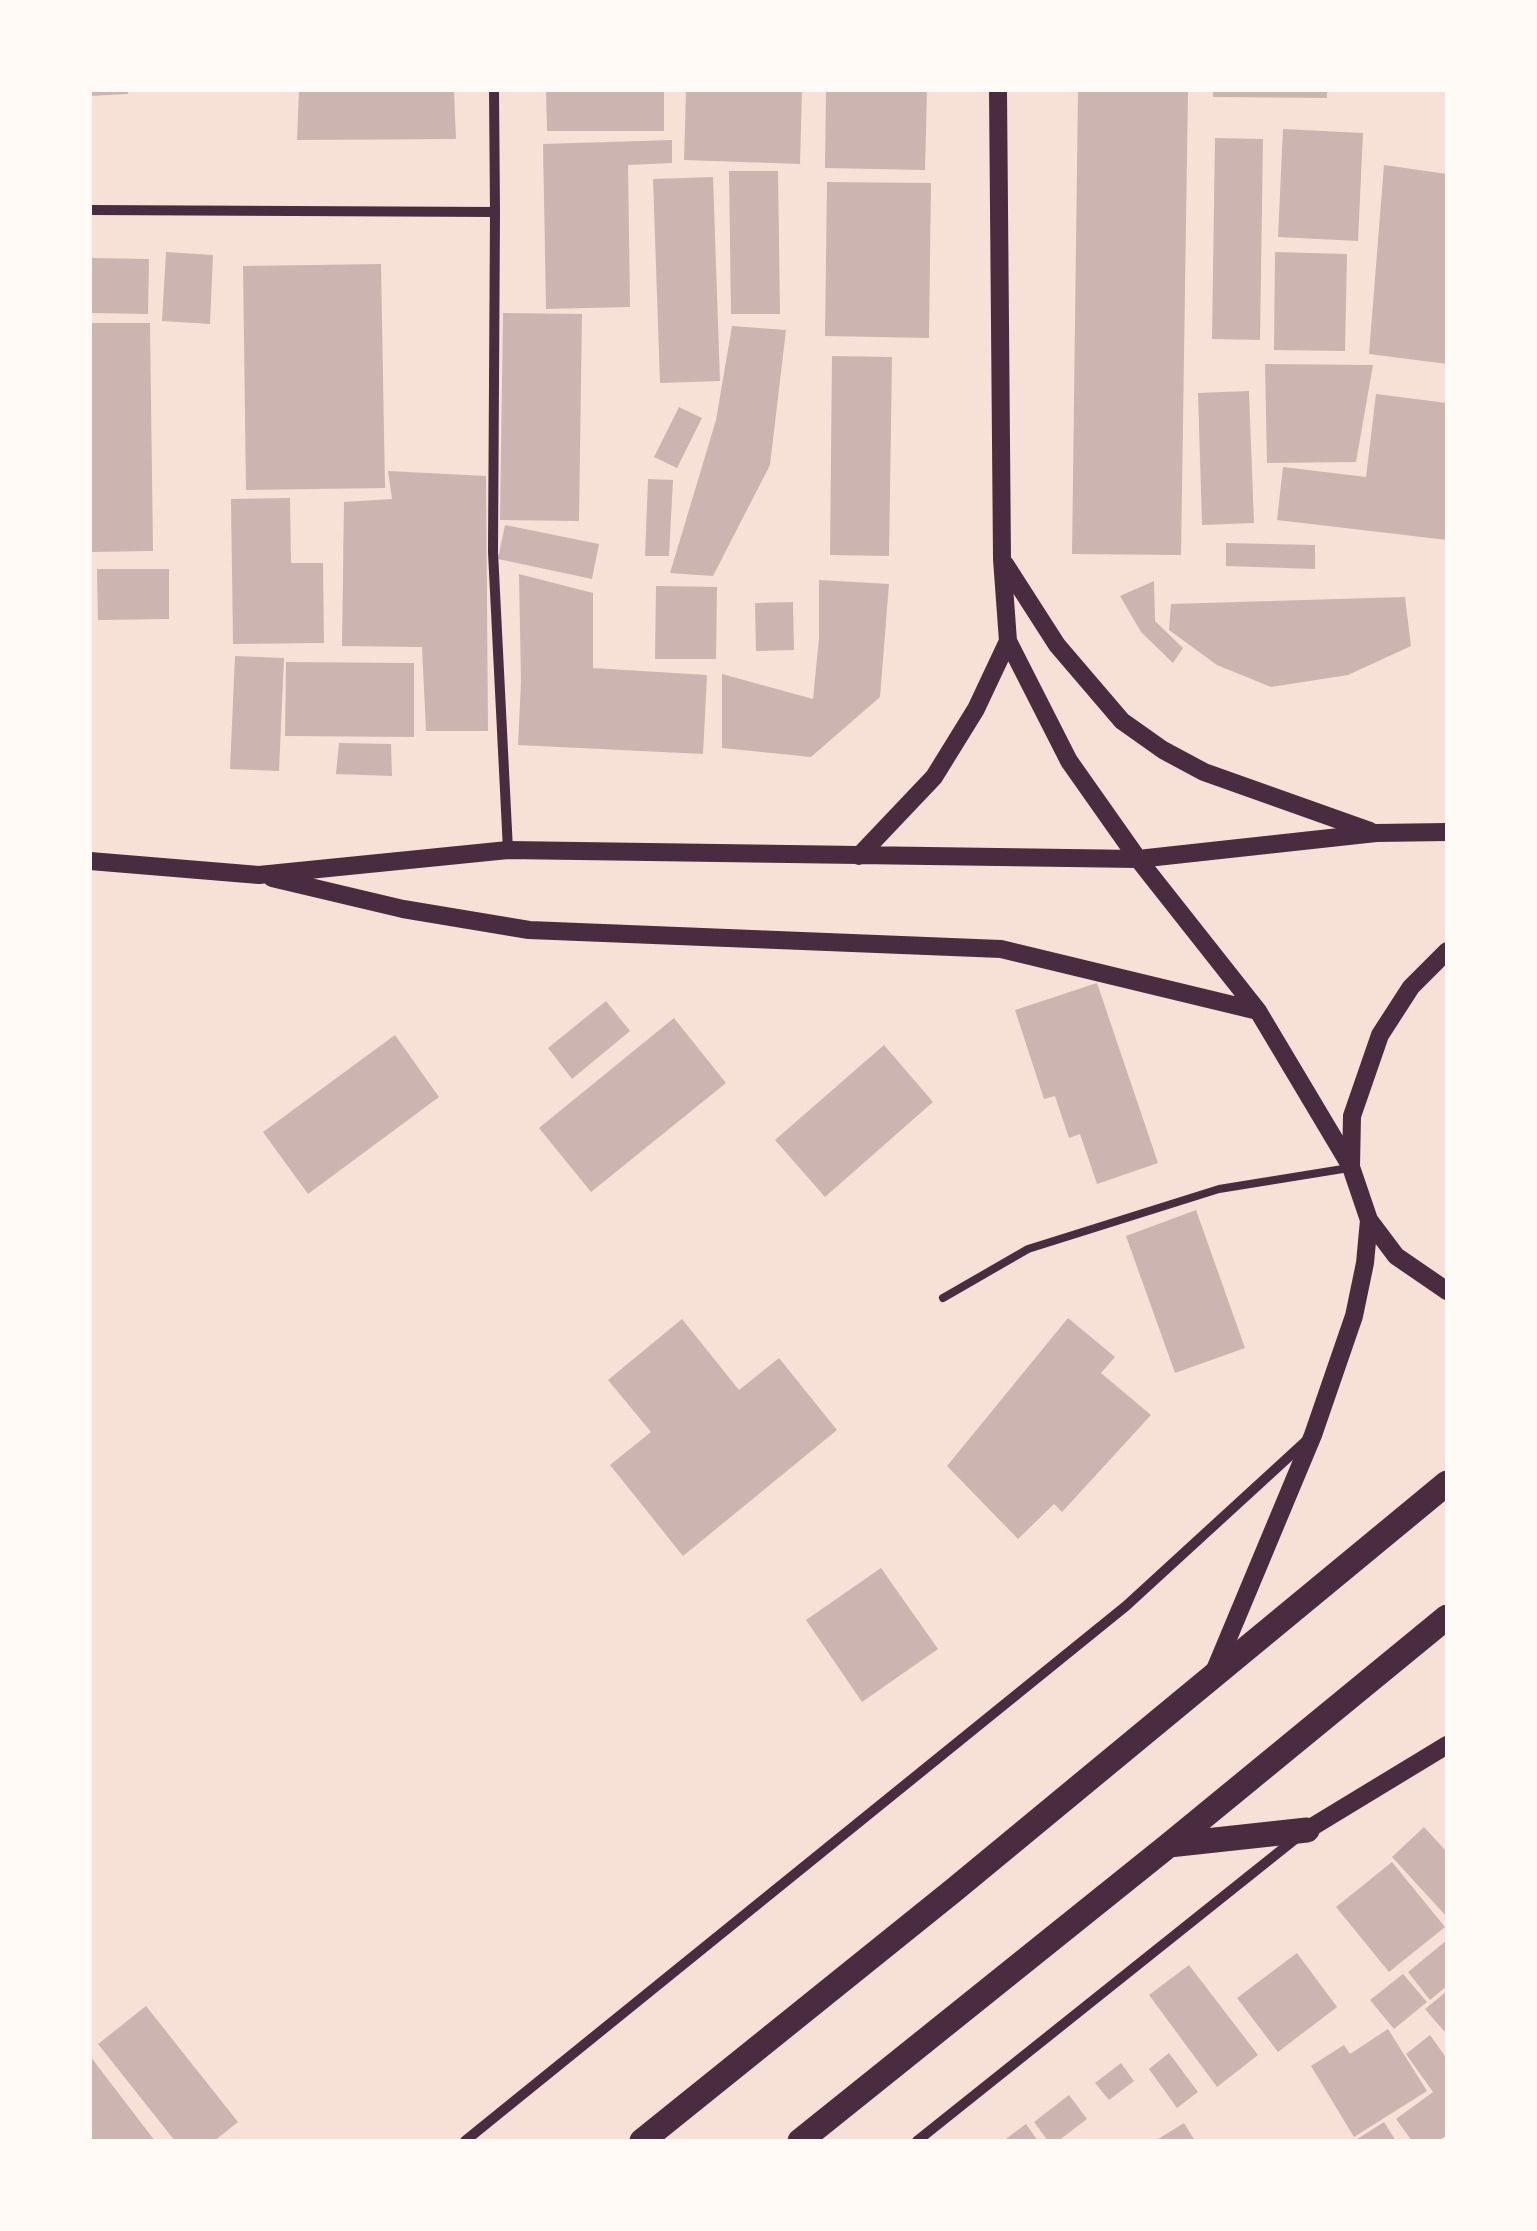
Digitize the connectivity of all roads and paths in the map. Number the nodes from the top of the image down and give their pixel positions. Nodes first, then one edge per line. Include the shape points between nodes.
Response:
1 (494, 90) edge
2 (998, 90) edge
3 (90, 210) edge
4 (495, 212) junction
5 (1002, 560) junction
6 (1008, 641) junction
7 (1447, 832) edge
8 (1376, 833) junction
9 (508, 850) junction
10 (859, 856) junction
11 (1138, 860) junction
12 (90, 861) edge
13 (259, 875) junction
14 (1447, 950) edge
15 (1258, 1011) junction
16 (1351, 1168) junction
17 (1369, 1220) junction
18 (1447, 1291) edge
19 (943, 1298) dead end
20 (1313, 1434) junction
21 (1447, 1483) edge
22 (1447, 1617) edge
23 (1212, 1679) junction
24 (1447, 1745) edge
25 (1307, 1830) junction
26 (1169, 1845) junction
27 (933, 2129) junction
28 (465, 2141) edge
29 (642, 2141) edge
30 (800, 2141) edge
31 (917, 2141) edge
32 (944, 2141) edge

1 - 4 street
2 - 5 street
3 - 4 street
4 - 9 street via 493,552
5 - 6 street
5 - 8 street via 1058,646 1122,721 1204,772
6 - 10 street via 934,777
6 - 11 street via 1069,761
7 - 8 street
8 - 11 street
9 - 10 street
9 - 13 street
10 - 11 street
11 - 15 street
12 - 13 street
13 - 15 street via 529,930 1001,949
14 - 16 street via 1411,987 1380,1035 1352,1116
15 - 16 street
16 - 17 street
16 - 19 lane via 1219,1189 1028,1249
17 - 18 street via 1396,1256
17 - 20 street via 1354,1316
20 - 23 street
20 - 28 street via 1126,1606
21 - 23 main road
22 - 26 main road
23 - 29 main road
24 - 25 street
25 - 26 main road
25 - 27 street
26 - 30 main road
27 - 31 street
27 - 32 street

